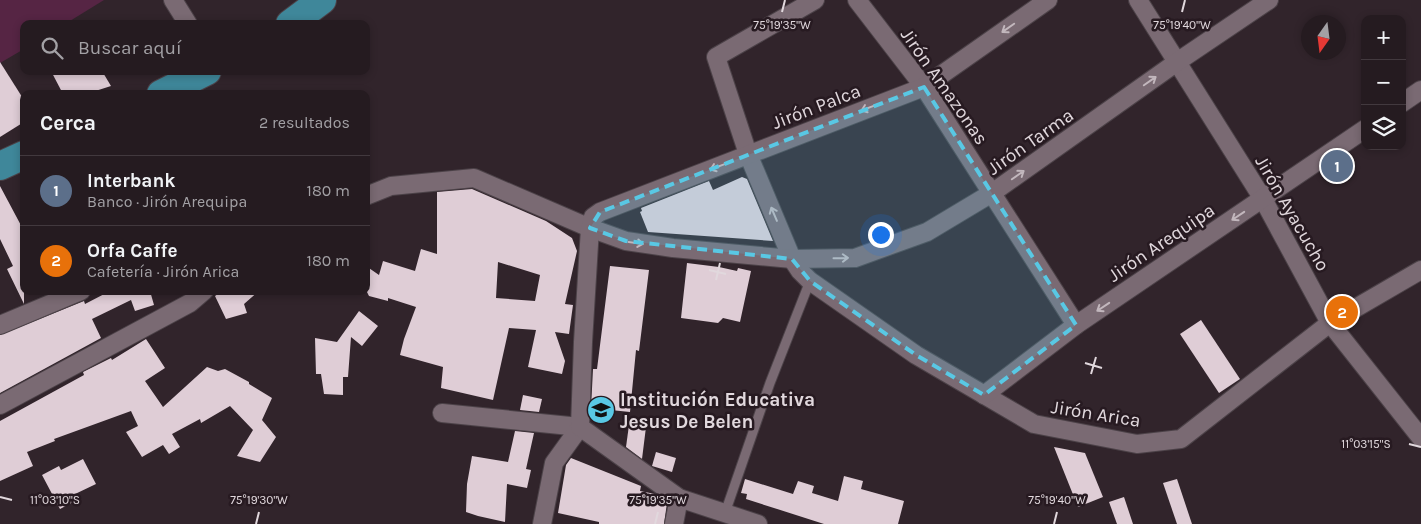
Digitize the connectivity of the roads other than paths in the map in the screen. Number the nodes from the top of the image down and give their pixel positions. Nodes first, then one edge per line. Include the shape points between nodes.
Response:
1 (173, 0) edge
2 (322, 0) edge
3 (815, 0) edge
4 (857, 0) edge
5 (1048, 0) edge
6 (1138, 0) edge
7 (1269, 0) edge
8 (186, 20) edge
9 (295, 20) edge
10 (1177, 62) junction
11 (199, 75) edge
12 (924, 87) junction
13 (169, 90) edge
14 (1421, 90) edge
15 (1406, 100) edge
16 (1361, 132) edge
17 (748, 154) junction
18 (20, 157) edge
19 (0, 166) edge
20 (992, 193) junction
21 (370, 194) edge
22 (1263, 199) junction
23 (590, 228) junction
24 (792, 259) junction
25 (1421, 270) edge
26 (810, 281) junction
27 (71, 295) edge
28 (199, 295) edge
29 (1330, 324) junction
30 (0, 325) edge
31 (1076, 325) junction
32 (984, 395) junction
33 (0, 405) edge
34 (442, 413) dead end
35 (580, 427) junction
36 (1421, 438) edge
37 (680, 498) junction
38 (725, 513) junction
39 (546, 522) edge
40 (674, 524) edge
41 (758, 524) edge

1 - 8 street
2 - 9 highway
3 - 17 street, Jirón Arica via 716,57
4 - 12 street, Jirón Amazonas
5 -> 12 street, Jirón Palca
6 - 10 street, Jirón Ayacucho
7 - 10 street, Jirón Tarma
20 -> 10 street, Jirón Tarma
10 - 22 street, Jirón Ayacucho
11 - 13 highway
12 -> 17 street, Jirón Palca
12 - 20 street, Jirón Amazonas
14 - 15 street
16 - 22 street, Jirón Arequipa
17 -> 23 street, Jirón Palca via 600,212 593,217
24 -> 17 street, Jirón Arica
18 - 19 highway
24 -> 20 street, Jirón Tarma via 855,258 927,232
20 - 31 street, Jirón Amazonas
21 - 23 street, Jirón Tarma via 391,186 474,178
22 - 29 street, Jirón Ayacucho
22 -> 31 street, Jirón Arequipa
23 -> 24 street, Jirón Tarma via 626,241
23 - 35 street
24 - 26 street, Jirón Arica
25 - 29 street, Jirón Arica
26 - 32 street, Jirón Arica via 916,355
26 - 38 lane
27 - 30 street
28 - 33 street
29 - 32 street, Jirón Arica via 1182,439 1137,444 1034,424
29 - 36 street, Jirón Ayacucho
31 - 32 street, Jirón Arequipa
34 - 35 street
35 - 37 street
35 - 39 street via 554,463
37 - 38 street
37 - 40 street
38 - 41 street

